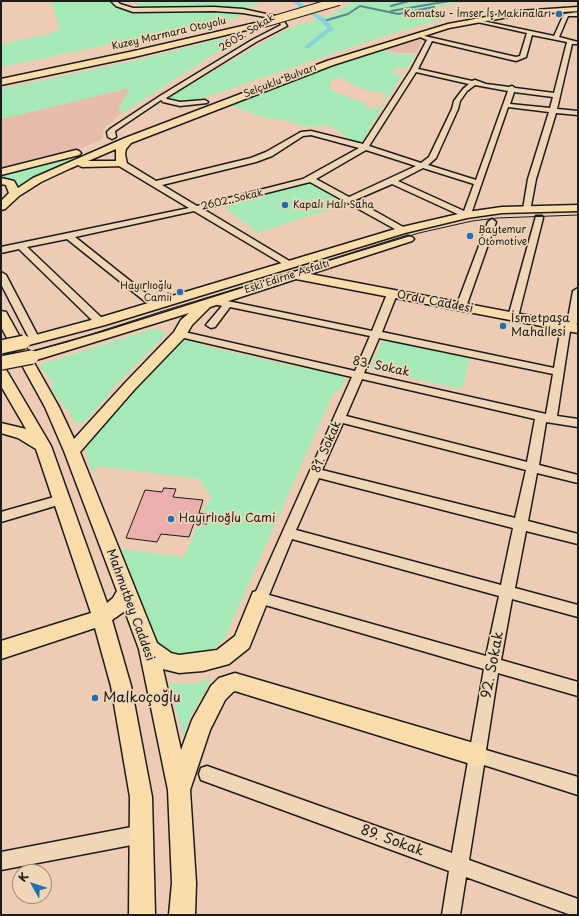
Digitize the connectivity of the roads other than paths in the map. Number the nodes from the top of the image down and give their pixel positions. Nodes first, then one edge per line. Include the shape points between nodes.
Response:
1 (114, 1) edge
2 (315, 1) edge
3 (339, 1) edge
4 (578, 8) edge
5 (578, 14) edge
6 (465, 15) dead end
7 (477, 18) junction
8 (530, 33) junction
9 (418, 34) junction
10 (556, 38) junction
11 (430, 39) junction
12 (570, 42) junction
13 (578, 43) edge
14 (166, 47) junction
15 (122, 49) junction
16 (89, 54) dead end
17 (414, 70) junction
18 (1, 74) edge
19 (1, 82) edge
20 (475, 82) junction
21 (1, 87) edge
22 (512, 88) junction
23 (556, 95) junction
24 (162, 97) junction
25 (205, 102) junction
26 (505, 105) junction
27 (553, 111) junction
28 (578, 113) edge
29 (112, 137) junction
30 (128, 140) junction
31 (365, 147) junction
32 (122, 164) junction
33 (423, 165) junction
34 (67, 166) junction
35 (1, 172) edge
36 (311, 179) junction
37 (1, 181) edge
38 (392, 181) junction
39 (478, 183) junction
40 (154, 184) junction
41 (15, 194) junction
42 (349, 200) junction
43 (1, 207) edge
44 (578, 208) edge
45 (196, 209) junction
46 (527, 209) junction
47 (467, 215) junction
48 (578, 217) edge
49 (539, 218) junction
50 (492, 222) junction
51 (402, 230) junction
52 (69, 236) junction
53 (21, 246) junction
54 (1, 250) edge
55 (290, 270) junction
56 (1, 275) edge
57 (392, 294) junction
58 (578, 297) edge
59 (213, 301) junction
60 (228, 304) junction
61 (155, 305) junction
62 (461, 307) junction
63 (1, 315) edge
64 (513, 317) junction
65 (100, 322) junction
66 (210, 325) dead end
67 (572, 328) edge
68 (180, 334) junction
69 (376, 334) junction
70 (30, 341) junction
71 (1, 347) edge
72 (1, 363) edge
73 (559, 372) junction
74 (1, 373) edge
75 (358, 375) junction
76 (340, 418) junction
77 (546, 418) junction
78 (578, 423) edge
79 (1, 428) edge
80 (43, 446) junction
81 (72, 451) junction
82 (532, 468) junction
83 (315, 473) junction
84 (578, 479) edge
85 (61, 500) junction
86 (1, 516) edge
87 (520, 525) junction
88 (288, 533) junction
89 (578, 539) edge
90 (126, 591) junction
91 (507, 592) junction
92 (260, 598) junction
93 (578, 611) edge
94 (102, 617) junction
95 (149, 649) junction
96 (1, 650) edge
97 (492, 665) junction
98 (578, 689) edge
99 (477, 755) junction
100 (207, 774) dead end
101 (578, 786) edge
102 (179, 790) junction
103 (142, 834) junction
104 (1, 861) edge
105 (458, 865) junction
106 (578, 908) edge
107 (142, 915) edge
108 (182, 915) edge
109 (451, 915) edge

1 - 24 street, 2605. Sokak via 130,9 243,11 273,17 284,26 254,41
2 - 15 highway, Kuzey Marmara Otoyolu
3 - 14 highway, Kuzey Marmara Otoyolu, bridge
4 - 7 main road, Selçuklu Bulvarı
5 - 10 street via 566,15
6 - 7 main road
7 - 8 street
7 - 9 main road, Selçuklu Bulvarı
7 - 25 main road, Selçuklu Bulvarı via 446,20
8 - 10 street
8 - 11 street via 523,57 520,58 510,58
9 - 11 street
9 - 30 main road, Selçuklu Bulvarı via 285,79
10 - 12 street
11 - 17 street, 2602. Sokak
12 - 13 street
12 - 23 street
14 - 19 highway, Kuzey Marmara Otoyolu
14 - 21 highway
15 - 16 highway
15 - 18 highway, Kuzey Marmara Otoyolu
17 - 20 street
17 - 31 street, 2602. Sokak
20 - 22 street via 486,86
20 - 33 street via 459,97 432,158
22 - 23 street
22 - 26 street
23 - 27 street
24 - 25 street via 165,101 180,104
24 - 29 street via 112,130
25 - 29 main road, Selçuklu Bulvarı
26 - 27 street
26 - 39 street
27 - 28 street
27 - 46 street via 532,179
29 - 35 main road, Selçuklu Bulvarı via 68,156
30 - 32 main road via 121,149
30 - 34 main road, Selçuklu Bulvarı
31 - 33 street
31 - 36 street, 2602. Sokak
31 - 40 street via 311,133 301,134 253,160
32 - 34 main road
32 - 40 street
33 - 38 street
33 - 39 street
34 - 41 main road, Selçuklu Bulvarı
36 - 42 street
36 - 45 street, 2602. Sokak
37 - 41 main road via 10,183
38 - 42 street
38 - 47 street
39 - 47 street
40 - 45 street
41 - 43 main road, Selçuklu Bulvarı
42 - 51 street
44 - 46 main road, Eski Edirne Asfaltı
45 - 52 street, 2602. Sokak
45 - 55 street
46 - 47 main road, Eski Edirne Asfaltı
47 - 51 main road, Eski Edirne Asfaltı
48 - 49 main road, Eski Edirne Asfaltı
49 - 50 main road, Eski Edirne Asfaltı
49 - 64 street
50 - 55 main road, Eski Edirne Asfaltı via 420,236
50 - 62 street
51 - 55 main road, Eski Edirne Asfaltı
52 - 53 street, 2602. Sokak
52 - 61 street
53 - 54 street, 2602. Sokak
53 - 65 street
55 - 57 main road, Ordu Caddesi
55 - 59 main road, Eski Edirne Asfaltı
55 - 61 main road, Eski Edirne Asfaltı
56 - 70 street
57 - 62 main road, Ordu Caddesi
57 - 69 street, 81. Sokak
58 - 67 street, 92. Sokak
59 - 60 street
59 - 68 main road via 194,315
59 - 72 main road, Eski Edirne Asfaltı, bridge via 108,335 32,357
60 - 66 street
60 - 69 street
61 - 65 main road, Eski Edirne Asfaltı
62 - 64 main road, Ordu Caddesi
63 - 81 main road, Mahmutbey Caddesi via 52,407
64 - 67 main road, Ordu Caddesi
65 - 70 main road, Eski Edirne Asfaltı
67 - 73 street, 92. Sokak
68 - 75 street, 83. Sokak
68 - 81 main road
69 - 73 street
69 - 75 street, 81. Sokak
70 - 71 main road, Eski Edirne Asfaltı, bridge
73 - 77 street, 92. Sokak
74 - 80 main road
75 - 76 street, 81. Sokak
75 - 77 street, 83. Sokak
76 - 82 street
76 - 83 street, 81. Sokak
77 - 78 street, 83. Sokak
77 - 82 street, 92. Sokak
79 - 80 main road via 23,434
80 - 85 main road
81 - 90 main road, Mahmutbey Caddesi
82 - 84 street
82 - 87 street, 92. Sokak
83 - 87 street
83 - 88 street, 81. Sokak
85 - 86 street
85 - 94 main road
87 - 89 street
87 - 91 street, 92. Sokak
88 - 91 street
88 - 92 street, 81. Sokak
90 - 94 main road via 120,604
90 - 95 main road, Mahmutbey Caddesi
91 - 93 street
91 - 97 street, 92. Sokak
92 - 95 main road via 242,642 222,658 179,664 166,661
92 - 97 street
94 - 96 main road
94 - 103 main road via 121,686 141,797
95 - 102 main road, Mahmutbey Caddesi
97 - 98 street
97 - 99 street, 92. Sokak
99 - 101 street
99 - 102 main road via 235,682 226,685 218,693 200,727
99 - 105 street, 92. Sokak
100 - 105 street, 89. Sokak
102 - 108 main road, Mahmutbey Caddesi via 184,883
103 - 104 street
103 - 107 main road
105 - 106 street, 89. Sokak
105 - 109 street, 92. Sokak

